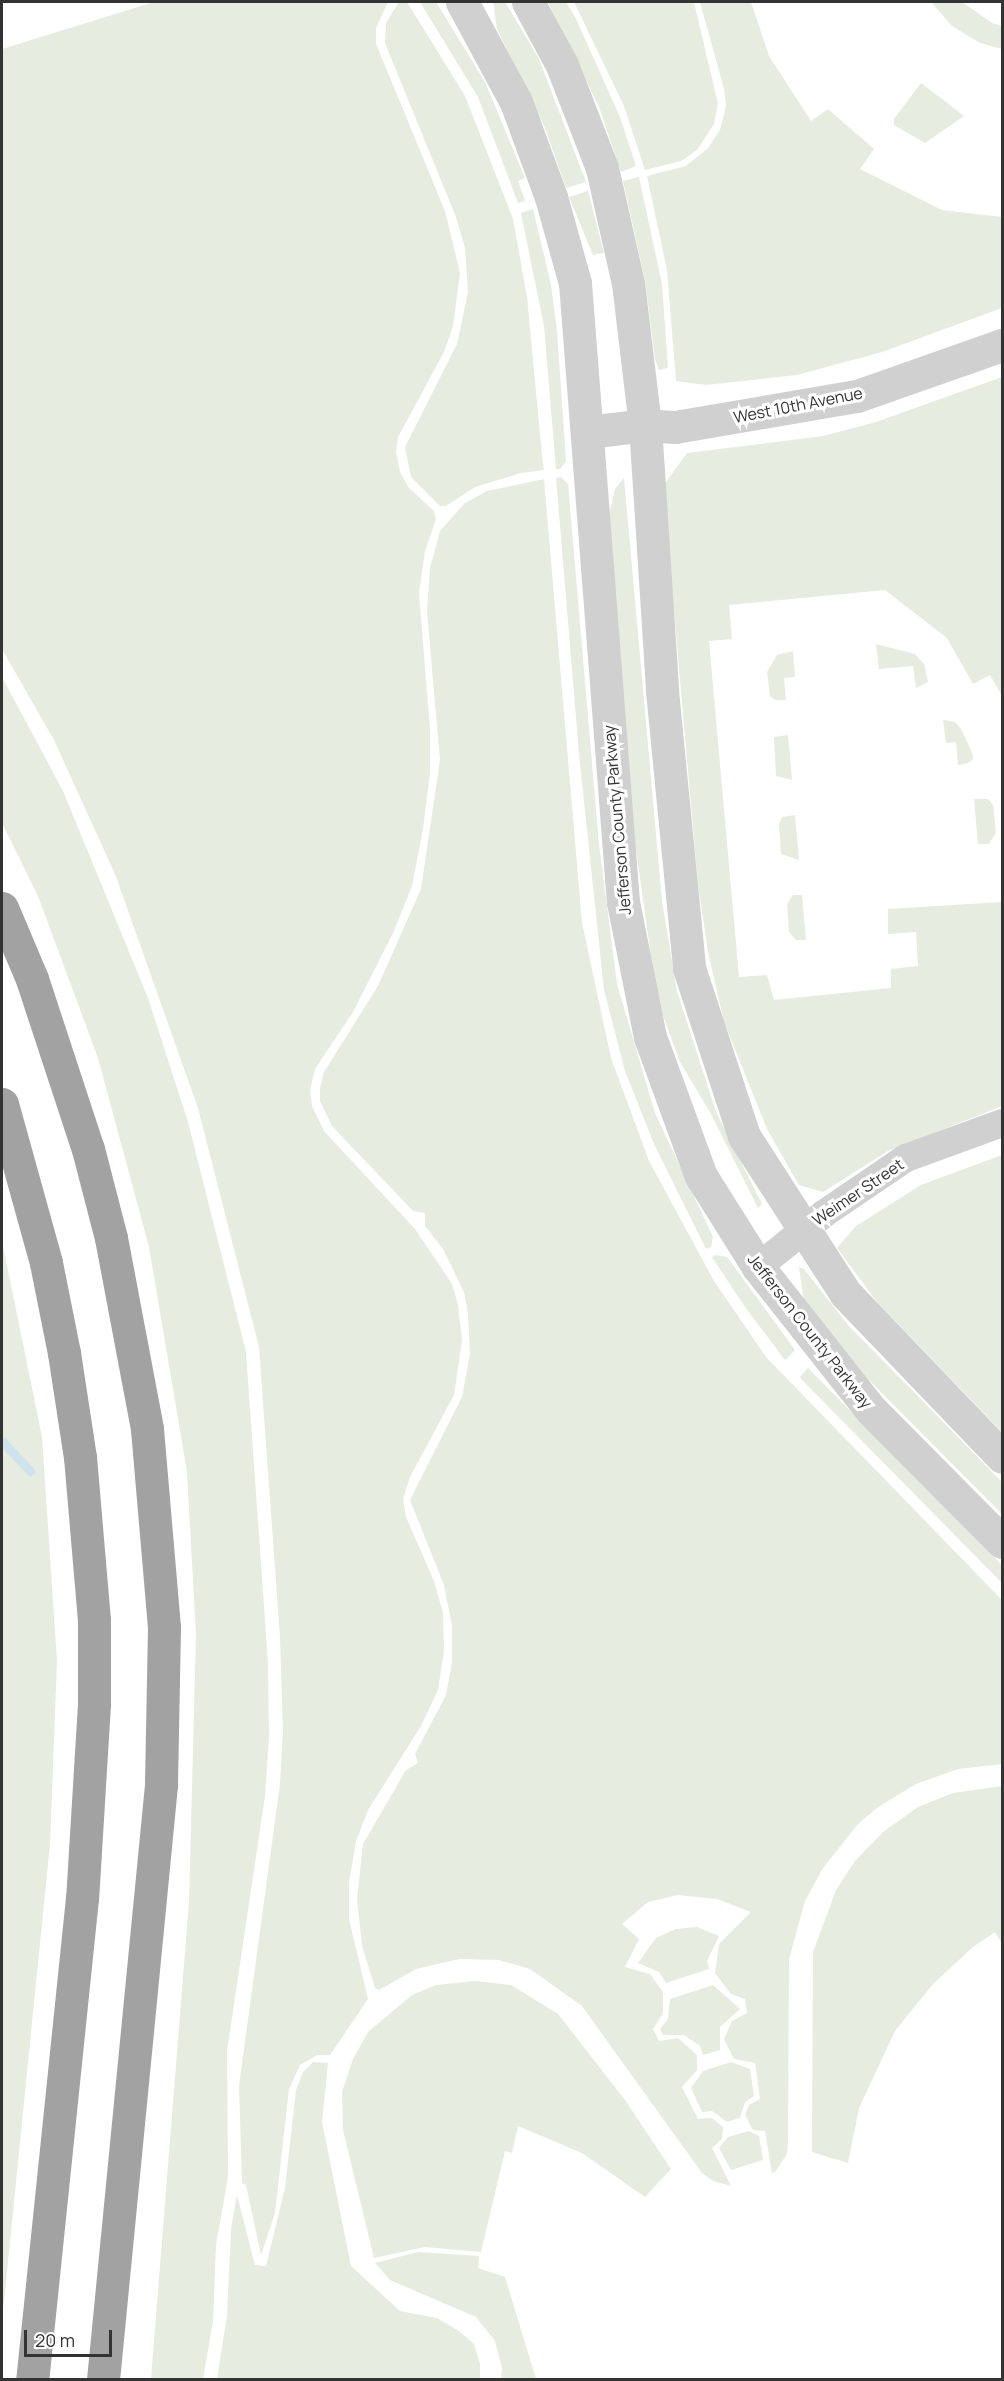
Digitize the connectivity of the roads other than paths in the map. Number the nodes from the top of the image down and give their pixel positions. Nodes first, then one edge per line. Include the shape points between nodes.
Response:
1 (462, 2) edge
2 (528, 2) edge
3 (1002, 345) edge
4 (645, 425) junction
5 (588, 432) junction
6 (2, 908) edge
7 (2, 1104) edge
8 (1002, 1123) edge
9 (804, 1230) junction
10 (758, 1268) junction
11 (1002, 1457) edge
12 (1002, 1542) edge
13 (32, 2379) edge
14 (103, 2379) edge

1 - 5 street, Jefferson County Parkway via 516,102 551,197 574,283
2 - 4 street via 562,65 606,180 628,283
3 - 4 street, West 10th Avenue via 857,396 675,427
4 - 5 street, West 10th Avenue
4 - 9 street via 662,691 689,968 744,1136
5 - 10 street, Jefferson County Parkway via 622,902 650,1037 701,1176
6 - 14 highway via 39,1002 88,1149 111,1238 147,1430 164,1627 161,1785
7 - 13 highway via 46,1263 64,1353 80,1457 94,1620 94,1704 82,1898
8 - 9 street, Weimer Street via 906,1158
9 - 10 street, Weimer Street
9 - 11 street via 844,1293
10 - 12 street, Jefferson County Parkway via 871,1410

